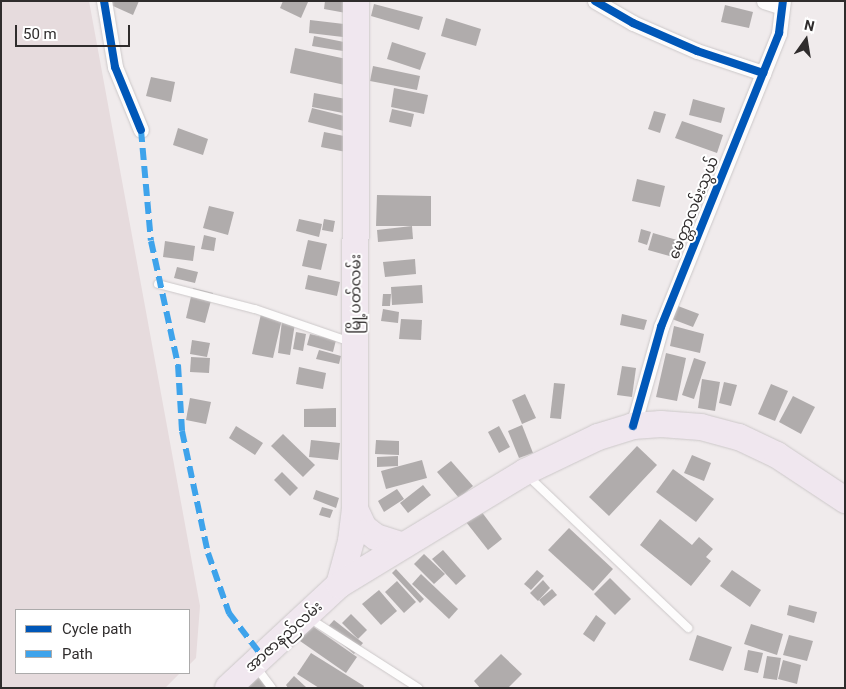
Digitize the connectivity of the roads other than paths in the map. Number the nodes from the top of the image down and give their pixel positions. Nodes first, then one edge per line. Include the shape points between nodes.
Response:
1 (104, 1) edge
2 (356, 1) edge
3 (595, 1) edge
4 (764, 1) edge
5 (782, 4) edge
6 (763, 73) junction
7 (141, 130) dead end
8 (158, 284) dead end
9 (356, 343) junction
10 (633, 426) junction
11 (525, 472) junction
12 (845, 500) edge
13 (355, 509) junction
14 (403, 546) junction
15 (339, 586) junction
16 (305, 616) junction
17 (688, 628) dead end
18 (253, 664) junction
19 (228, 688) edge
20 (272, 688) edge
21 (418, 688) edge

1 - 7 street via 116,67
2 - 9 highway, မြို့ပတ်လမ်း
3 - 6 street via 633,23 697,51
4 - 5 street
5 - 6 street, မေတ္တာလမ်းသွယ် via 779,33
6 - 10 street, မေတ္တာလမ်းသွယ် via 661,327
8 - 9 lane via 255,309
9 - 13 highway, မြို့ပတ်လမ်း
10 - 11 highway, အာဇာနည်လမ်း via 598,437
10 - 12 highway, အာဇာနည်လမ်း via 701,427 739,437 777,454
11 - 14 highway, အာဇာနည်လမ်း
11 - 17 lane
13 - 14 highway via 364,528 376,537
13 - 15 highway, မြို့ပတ်လမ်း via 351,541
14 - 15 highway, အာဇာနည်လမ်း
15 - 16 highway, အာဇာနည်လမ်း
16 - 18 highway, အာဇာနည်လမ်း
16 - 21 lane
18 - 19 highway, အာဇာနည်လမ်း
18 - 20 lane

